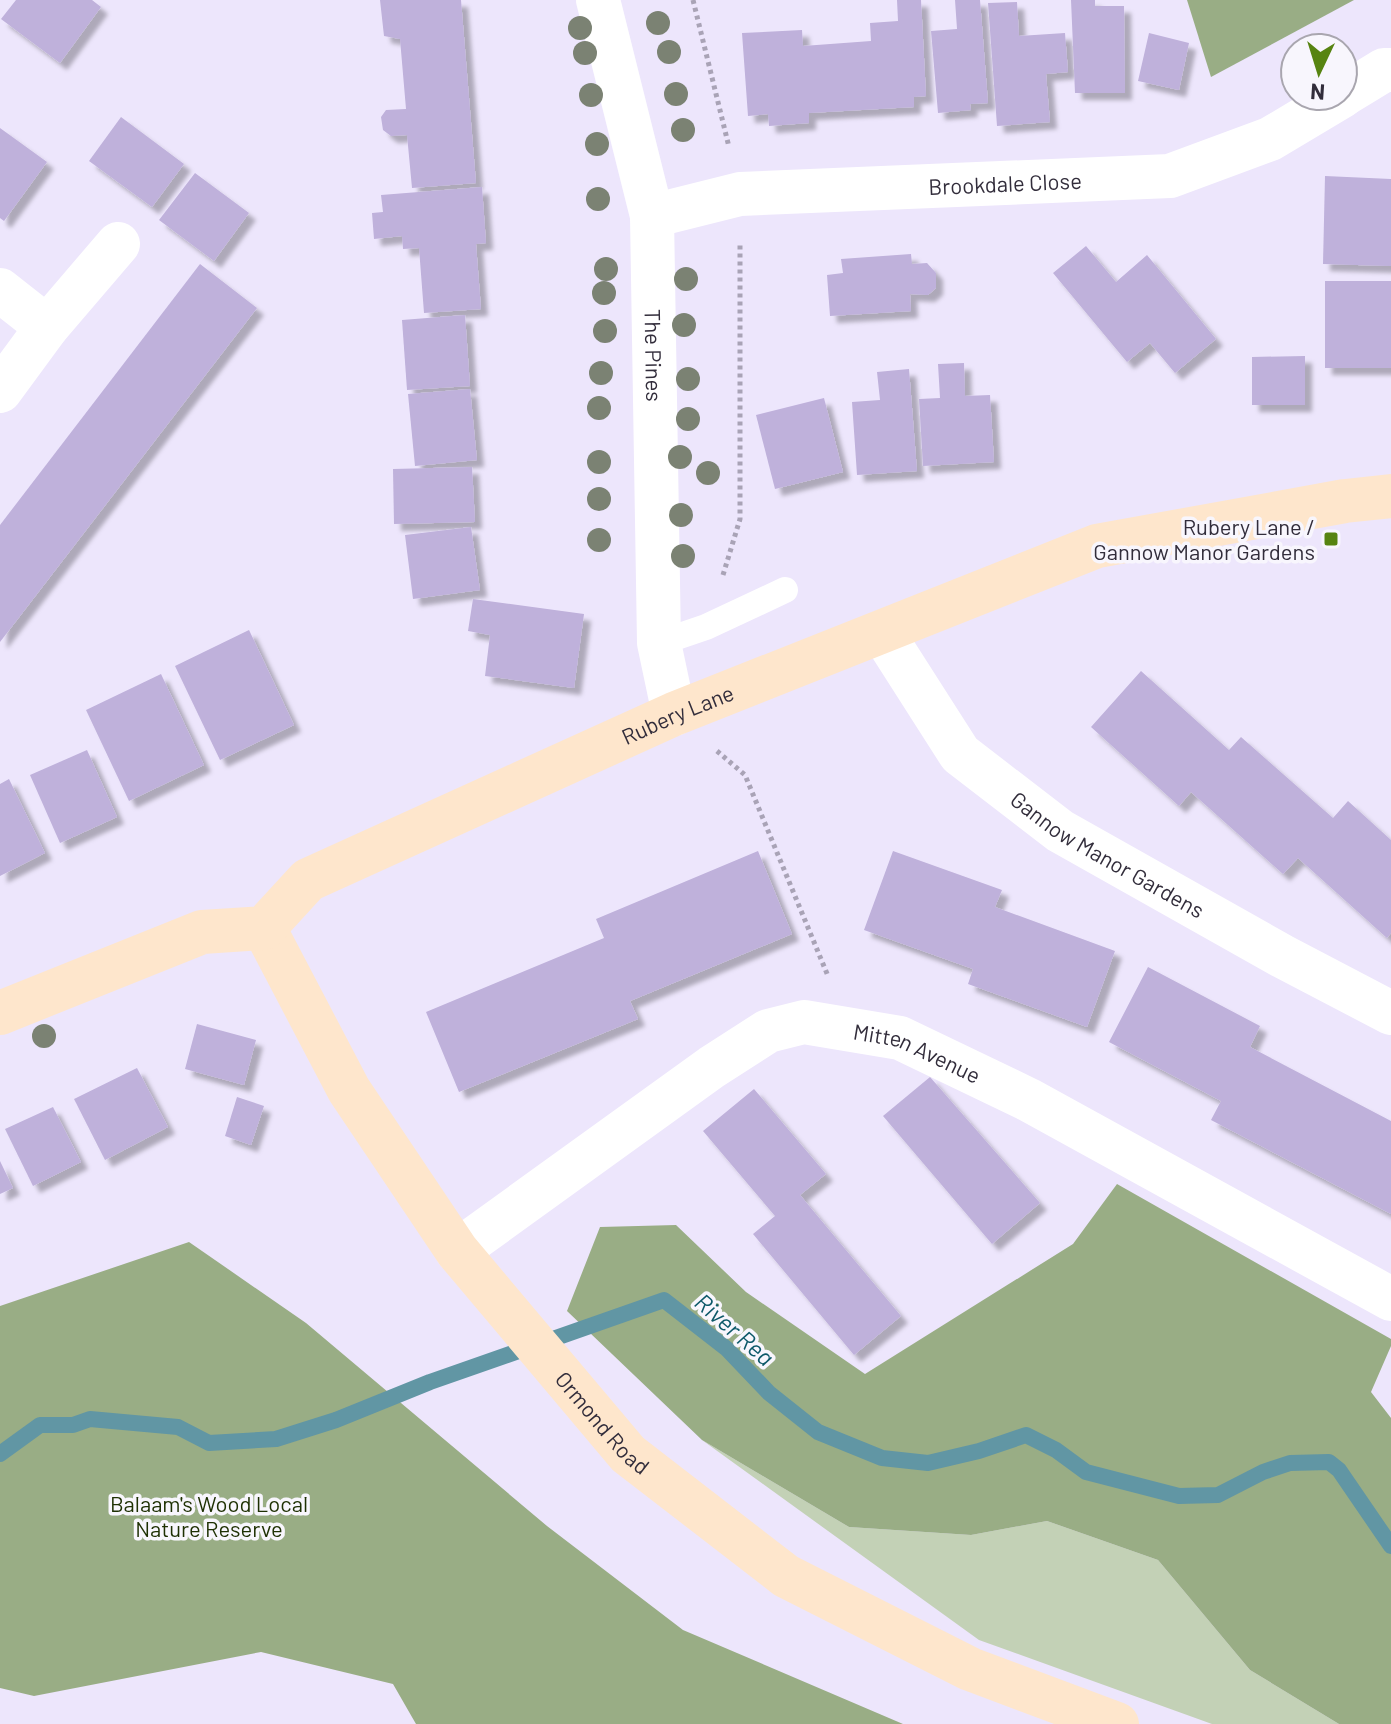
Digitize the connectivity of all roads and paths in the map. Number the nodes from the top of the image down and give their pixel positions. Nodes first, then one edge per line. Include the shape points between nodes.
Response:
1 (598, 0) edge
2 (693, 0) edge
3 (1391, 70) edge
4 (1359, 85) edge
5 (1315, 112) edge
6 (740, 194) junction
7 (652, 216) junction
8 (118, 244) dead end
9 (0, 290) edge
10 (47, 327) junction
11 (0, 391) edge
12 (1391, 496) edge
13 (785, 590) dead end
14 (706, 627) junction
15 (882, 632) junction
16 (659, 643) junction
17 (674, 714) junction
18 (264, 928) junction
19 (0, 1013) edge
20 (1391, 1013) edge
21 (849, 1028) junction
22 (457, 1251) junction
23 (1391, 1299) edge
24 (1117, 1724) edge

1 - 7 street, The Pines
2 - 6 path
3 - 4 street, Brookdale Close
5 - 6 street, Brookdale Close via 1270,139 1170,176
6 - 7 street, Brookdale Close
6 - 14 path via 740,519
7 - 16 street, The Pines
8 - 10 street
9 - 10 street
10 - 11 street
12 - 15 street, Rubery Lane via 1097,546
13 - 14 lane
14 - 16 lane
15 - 17 street, Rubery Lane
15 - 20 street, Gannow Manor Gardens via 960,754 1060,831
16 - 17 street, The Pines
17 - 18 street, Rubery Lane via 308,880
17 - 21 path via 745,775
18 - 19 street via 202,932
18 - 22 street, Ormond Road via 349,1090
21 - 22 street, Mitten Avenue via 804,1022 768,1031
21 - 23 street, Mitten Avenue via 900,1038 1029,1100
22 - 24 street, Ormond Road via 628,1454 786,1576 970,1669

